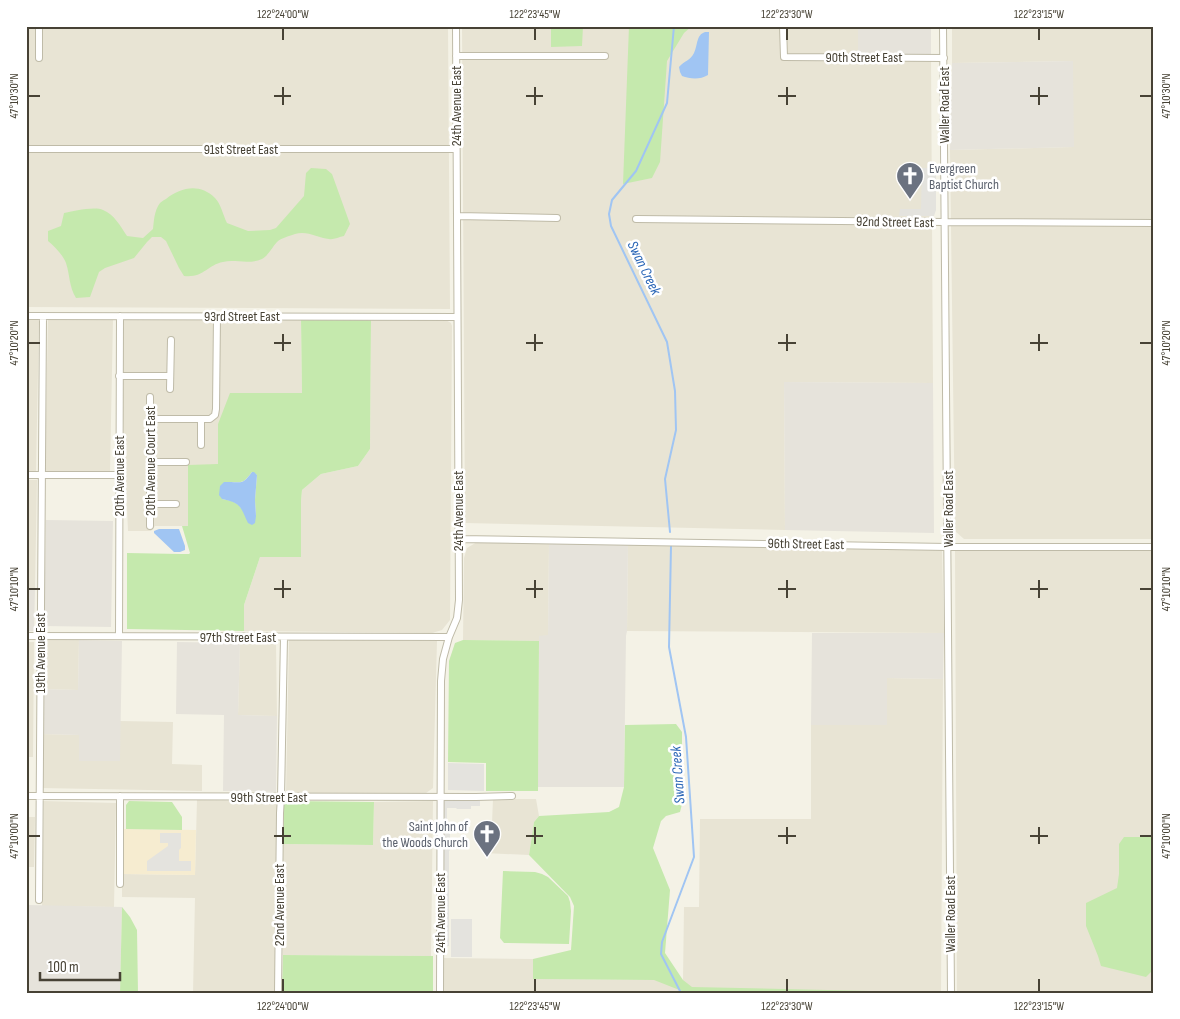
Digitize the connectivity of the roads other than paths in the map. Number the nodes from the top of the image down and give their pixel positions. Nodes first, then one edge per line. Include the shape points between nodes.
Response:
1 (39, 26) edge
2 (456, 26) edge
3 (783, 26) edge
4 (944, 26) edge
5 (456, 56) junction
6 (605, 56) dead end
7 (39, 58) dead end
8 (944, 58) junction
9 (26, 149) edge
10 (456, 149) junction
11 (457, 216) junction
12 (557, 218) dead end
13 (636, 219) dead end
14 (945, 222) junction
15 (1154, 223) edge
16 (26, 316) edge
17 (43, 316) junction
18 (120, 316) junction
19 (217, 316) junction
20 (457, 317) junction
21 (171, 340) dead end
22 (119, 376) junction
23 (170, 376) junction
24 (170, 389) dead end
25 (150, 397) dead end
26 (150, 420) junction
27 (201, 420) junction
28 (201, 445) dead end
29 (150, 462) junction
30 (186, 462) dead end
31 (26, 475) edge
32 (41, 475) junction
33 (119, 475) junction
34 (150, 504) junction
35 (176, 504) dead end
36 (150, 526) dead end
37 (459, 539) junction
38 (948, 547) junction
39 (1154, 547) edge
40 (26, 636) edge
41 (40, 636) junction
42 (119, 636) junction
43 (284, 637) junction
44 (449, 637) junction
45 (26, 796) edge
46 (39, 796) junction
47 (120, 796) junction
48 (512, 796) dead end
49 (281, 797) junction
50 (440, 797) junction
51 (120, 884) dead end
52 (39, 900) dead end
53 (278, 993) edge
54 (440, 993) edge
55 (951, 993) edge

1 - 7 street
2 - 5 street, 24th Avenue East
3 - 8 street, 90th Street East via 784,57
4 - 8 street, Waller Road East
5 - 6 street
5 - 10 street, 24th Avenue East
8 - 14 street, Waller Road East
9 - 10 street, 91st Street East
10 - 11 street, 24th Avenue East
11 - 12 street
11 - 20 street, 24th Avenue East
13 - 14 street, 92nd Street East
14 - 15 street, 92nd Street East
14 - 38 street, Waller Road East
16 - 17 street, 93rd Street East
17 - 18 street, 93rd Street East
17 - 32 street, 19th Avenue East
18 - 19 street, 93rd Street East
18 - 22 street, 20th Avenue East
19 - 20 street, 93rd Street East
19 - 27 street via 216,412 210,419
20 - 37 street, 24th Avenue East
21 - 23 street, 20th Avenue Court East
22 - 23 street
22 - 33 street, 20th Avenue East
23 - 24 street, 20th Avenue Court East
25 - 26 street, 20th Avenue Court East
26 - 27 street
26 - 29 street, 20th Avenue Court East
27 - 28 street
29 - 30 street
29 - 34 street, 20th Avenue Court East
31 - 32 street
32 - 33 street
32 - 41 street, 19th Avenue East
33 - 42 street, 20th Avenue East
34 - 35 street
34 - 36 street, 20th Avenue Court East
37 - 38 street, 96th Street East
37 - 44 street, 24th Avenue East via 459,600 457,618
38 - 39 street, 96th Street East
38 - 55 street, Waller Road East
40 - 41 street, 97th Street East
41 - 42 street, 97th Street East
41 - 46 street, 19th Avenue East
42 - 43 street, 97th Street East
43 - 44 street, 97th Street East
43 - 49 street, 22nd Avenue East
44 - 50 street, 24th Avenue East via 442,666
45 - 46 street, 99th Street East
46 - 47 street, 99th Street East
46 - 52 street, 19th Avenue East
47 - 49 street, 99th Street East
47 - 51 street
48 - 50 street, 99th Street East
49 - 50 street, 99th Street East
49 - 53 street, 22nd Avenue East
50 - 54 street, 24th Avenue East

